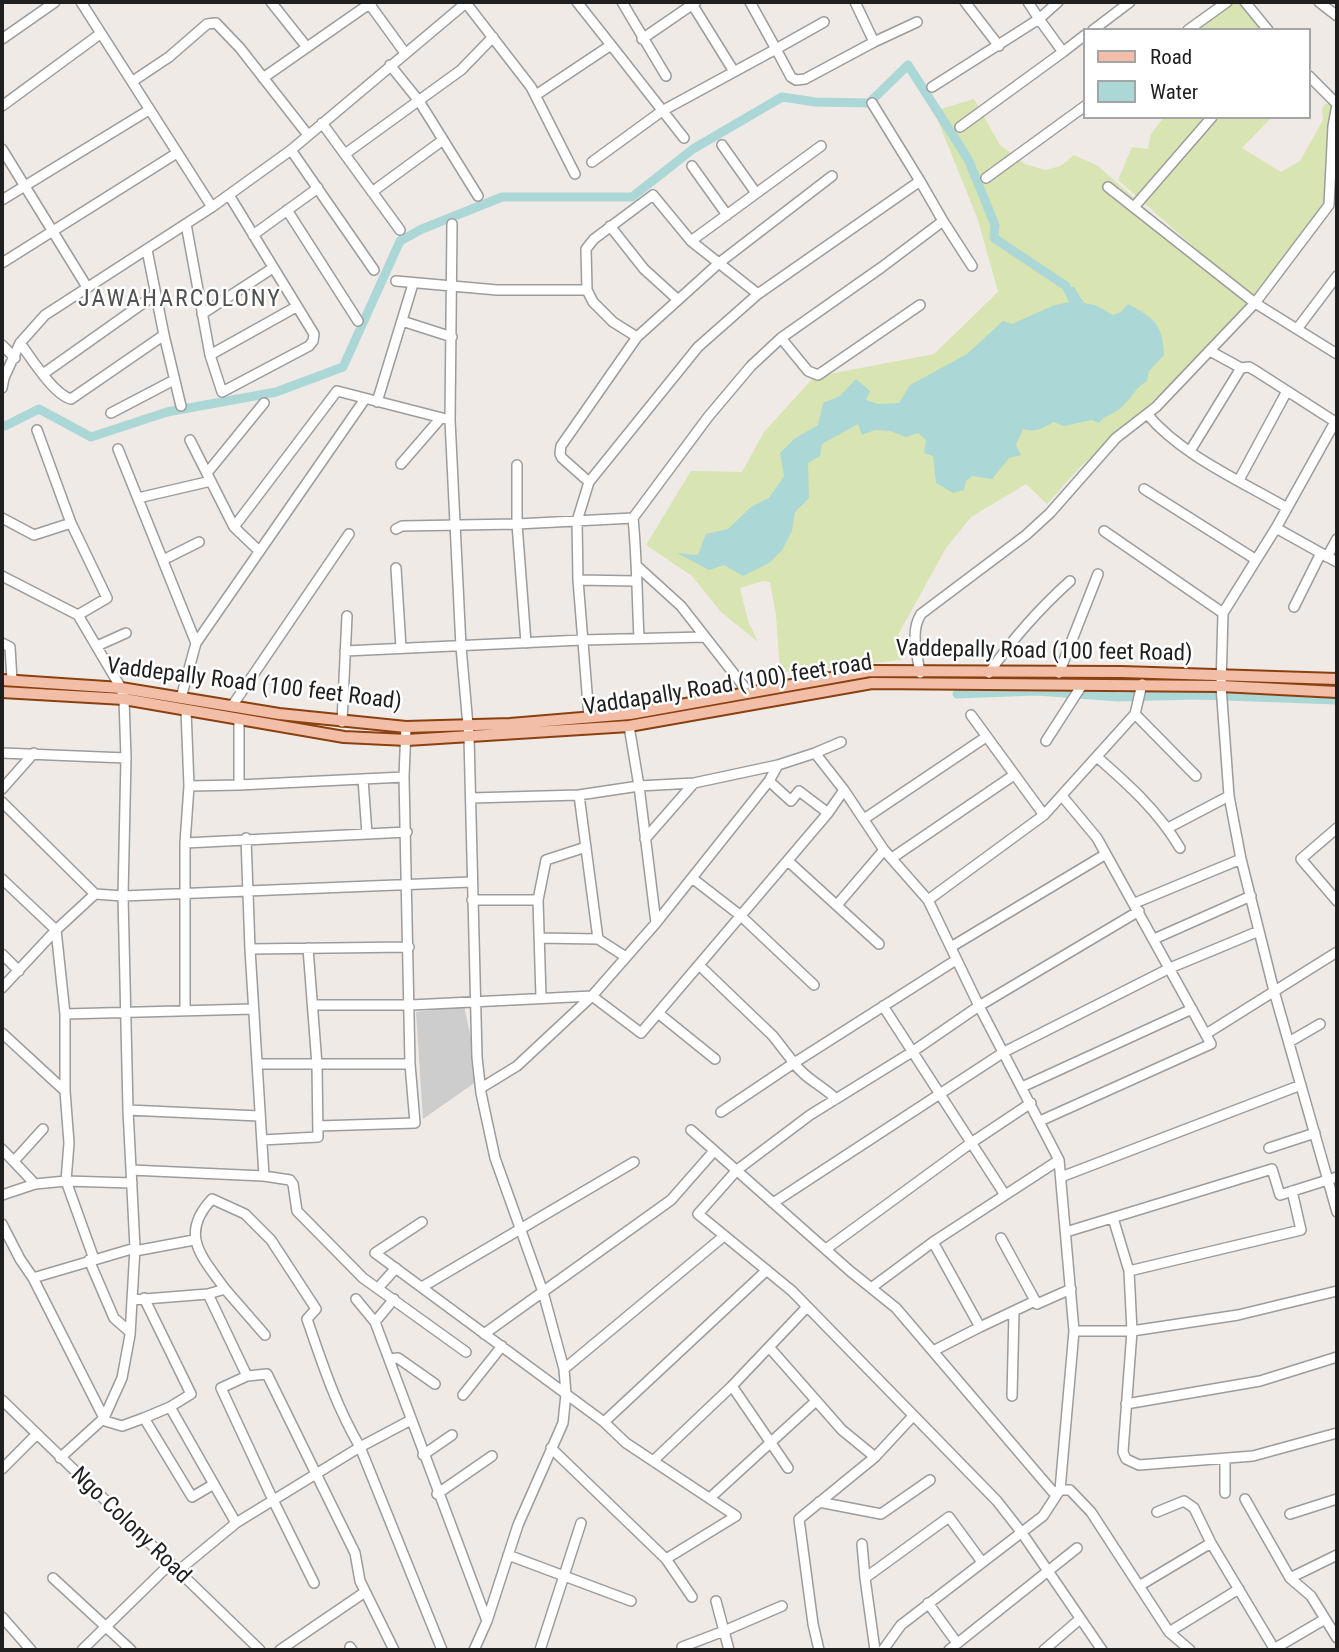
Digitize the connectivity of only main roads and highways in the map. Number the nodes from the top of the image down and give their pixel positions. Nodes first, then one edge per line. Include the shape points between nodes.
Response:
1 (1337, 679) edge
2 (7, 680) edge
3 (1221, 688) junction
4 (2, 692) edge
5 (1337, 692) edge
6 (122, 694) junction
7 (468, 732) junction

1 - 3 main road, Vaddepally Road (100 feet Road)
2 - 6 main road, Vaddepally Road (100 feet Road)
3 - 5 main road, Vaddapally Road (100) feet road
3 - 7 main road, Vaddapally Road (100) feet road via 1140,693 872,683 629,726
3 - 7 main road, Vaddepally Road (100 feet Road) via 1122,672 870,671 667,709
4 - 6 main road, Vaddapally Road (100) feet road
6 - 7 main road, Vaddepally Road (100 feet Road) via 342,722
6 - 7 main road, Vaddapally Road (100) feet road via 186,710 344,737 407,740

